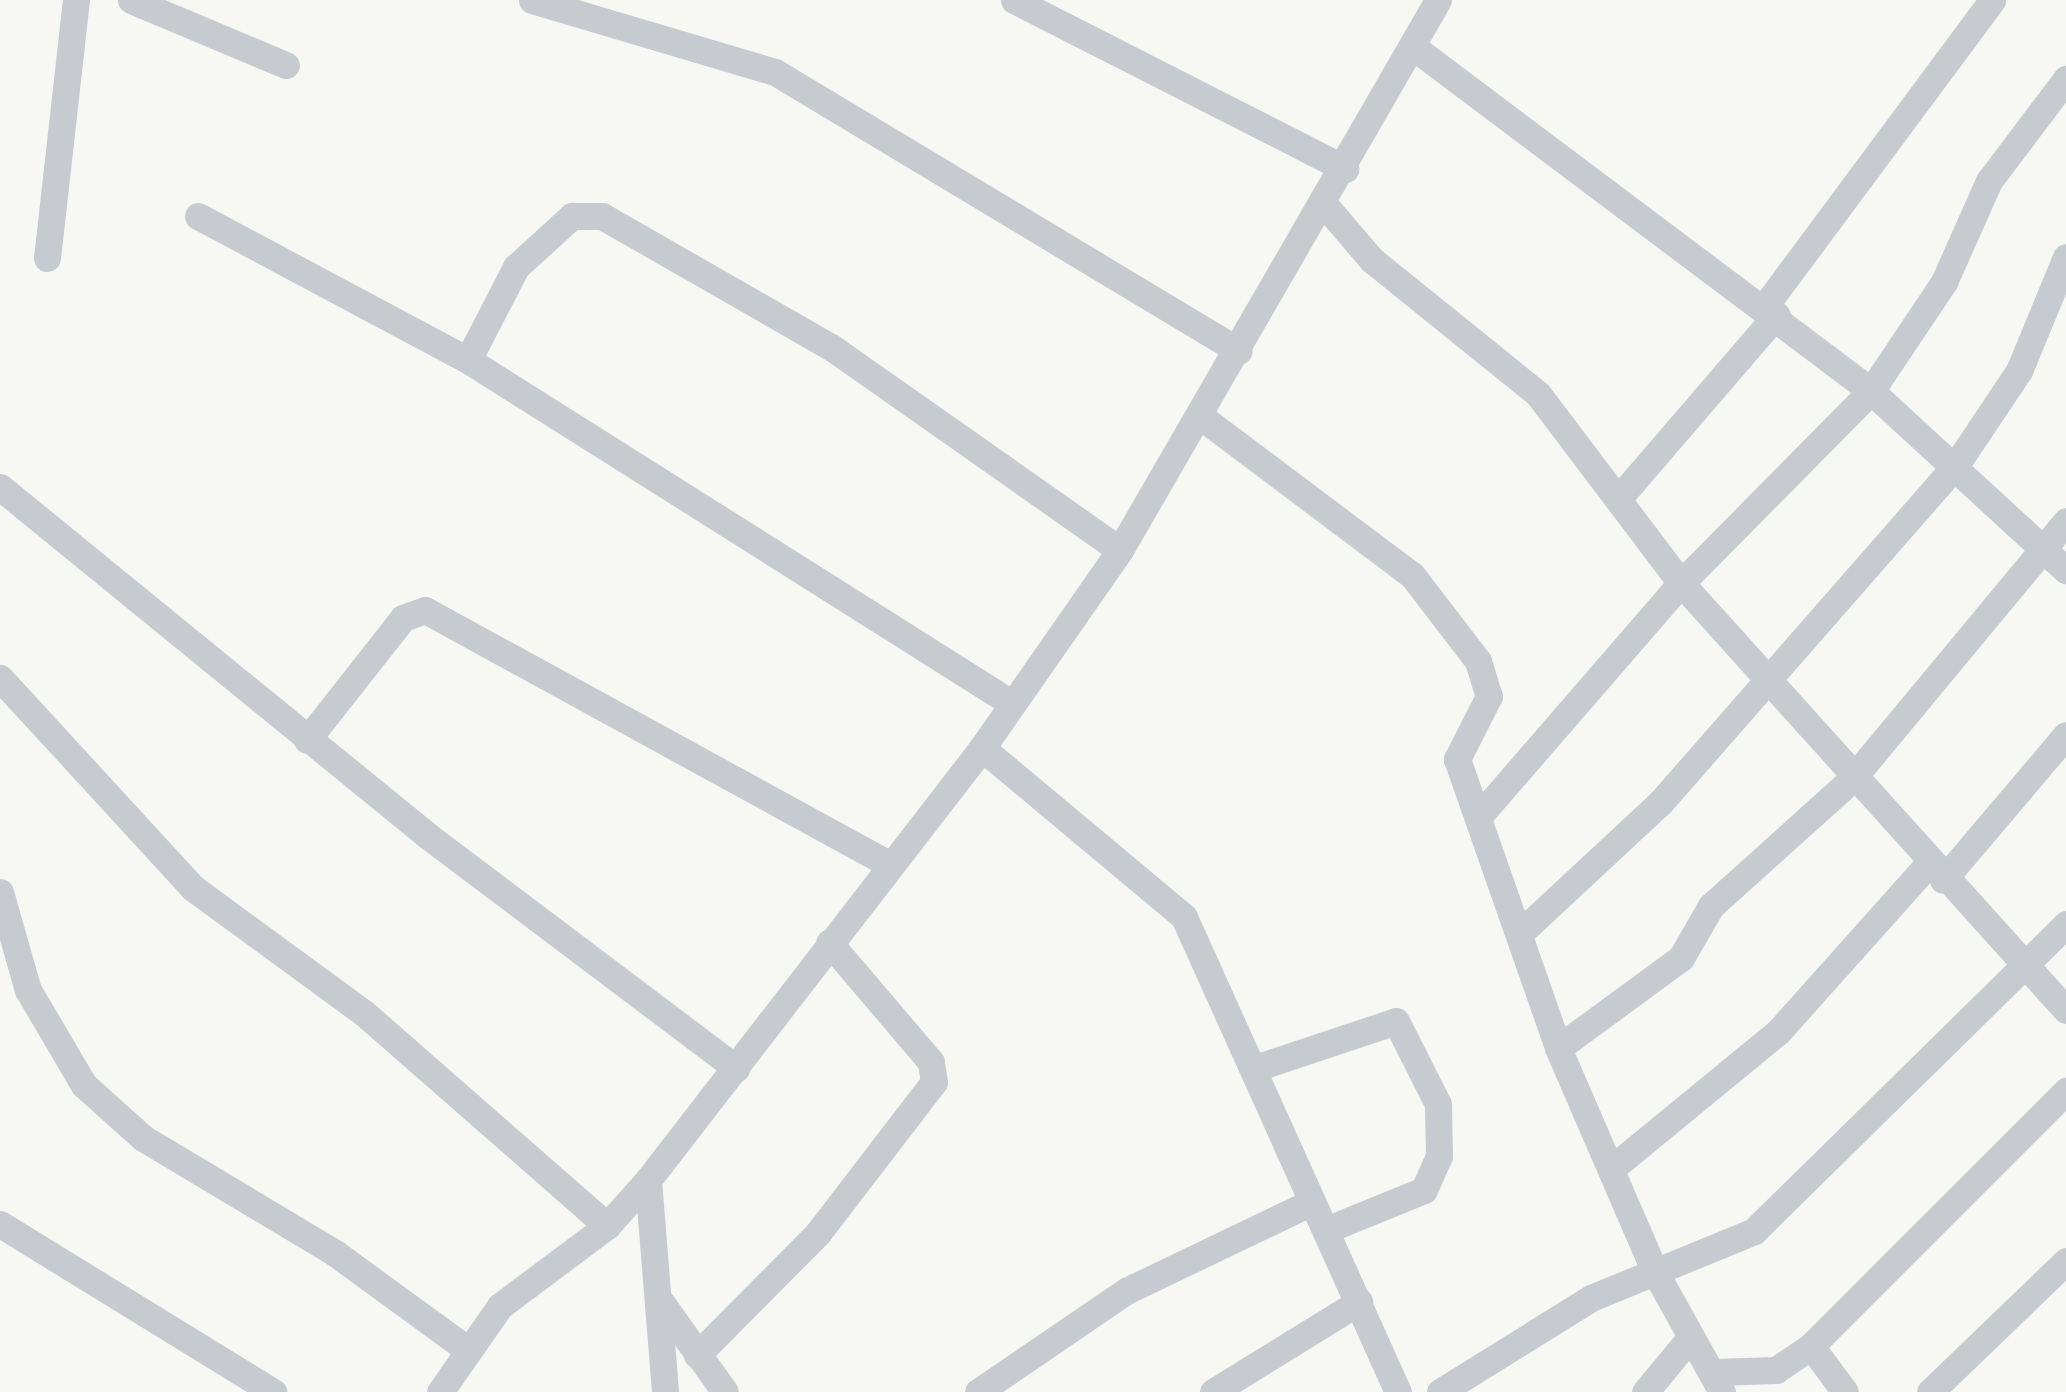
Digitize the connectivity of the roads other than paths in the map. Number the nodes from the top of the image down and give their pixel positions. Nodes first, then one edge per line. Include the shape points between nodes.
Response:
1 (76, 0) edge
2 (131, 0) edge
3 (532, 0) edge
4 (1013, 0) edge
5 (1438, 0) edge
6 (1992, 0) edge
7 (1416, 49) junction
8 (286, 65) dead end
9 (2066, 79) edge
10 (1345, 169) junction
11 (1324, 204) junction
12 (198, 216) dead end
13 (2066, 257) edge
14 (47, 258) dead end
15 (1770, 311) junction
16 (1239, 351) junction
17 (468, 360) junction
18 (1871, 391) junction
19 (1200, 416) junction
20 (1956, 465) junction
21 (0, 487) edge
22 (1618, 499) junction
23 (2066, 520) edge
24 (2044, 549) junction
25 (1120, 550) junction
26 (2066, 570) edge
27 (1681, 583) junction
28 (0, 678) edge
29 (1766, 680) junction
30 (1013, 704) junction
31 (2066, 735) edge
32 (307, 740) junction
33 (982, 748) junction
34 (1852, 779) junction
35 (1480, 815) junction
36 (887, 862) junction
37 (1936, 872) junction
38 (0, 892) edge
39 (2066, 924) edge
40 (1520, 933) junction
41 (829, 942) junction
42 (2027, 969) junction
43 (28, 990) junction
44 (0, 998) edge
45 (2066, 1010) edge
46 (1558, 1048) junction
47 (1258, 1066) junction
48 (736, 1068) junction
49 (2066, 1091) edge
50 (1611, 1169) junction
51 (648, 1180) junction
52 (1312, 1202) junction
53 (0, 1224) edge
54 (607, 1226) junction
55 (1325, 1230) junction
56 (2066, 1261) edge
57 (1654, 1270) junction
58 (659, 1299) junction
59 (1359, 1302) junction
60 (1689, 1339) junction
61 (1811, 1346) junction
62 (464, 1347) junction
63 (697, 1355) junction
64 (1718, 1382) edge
65 (273, 1392) edge
66 (440, 1392) edge
67 (665, 1392) edge
68 (724, 1392) edge
69 (979, 1392) edge
70 (1213, 1392) edge
71 (1398, 1392) edge
72 (1439, 1392) edge
73 (1645, 1392) edge
74 (1845, 1392) edge
75 (1930, 1392) edge

1 - 14 street
2 - 8 street
3 - 16 street via 775,73
4 - 10 street
5 - 7 street
6 - 15 street
7 - 10 street
7 - 15 street
9 - 18 street via 1989,181 1944,282
10 - 11 street
11 - 16 street
11 - 22 street via 1372,260 1508,361
12 - 17 street
13 - 20 street via 2019,371
15 - 18 street
15 - 22 street
16 - 19 street
17 - 25 street via 516,267 572,216 602,216 831,347
17 - 30 street
18 - 20 street
18 - 27 street
19 - 25 street
19 - 35 street via 1412,575 1466,639 1488,684 1457,760
20 - 24 street
20 - 29 street
21 - 32 street
22 - 27 street
23 - 24 street
24 - 26 street
24 - 34 street
25 - 30 street
27 - 29 street
27 - 35 street
28 - 54 street via 194,888 364,1013
29 - 34 street
29 - 40 street via 1600,866
30 - 33 street
31 - 37 street
32 - 36 street via 403,618 424,610
32 - 48 street
33 - 36 street
33 - 47 street via 1184,917
34 - 37 street
34 - 46 street via 1711,906 1681,958
35 - 40 street
36 - 41 street
37 - 42 street
37 - 50 street via 1778,1032
38 - 43 street
39 - 42 street
40 - 46 street
41 - 48 street
41 - 63 street via 931,1062 934,1082 818,1233
42 - 45 street
42 - 57 street via 1754,1231
43 - 44 street
43 - 62 street via 84,1085 143,1138 335,1253
46 - 50 street
47 - 52 street
47 - 55 street via 1396,1021 1438,1104 1438,1156 1424,1190
48 - 51 street
49 - 61 street
50 - 57 street
51 - 54 street
51 - 58 street
52 - 55 street
52 - 69 street via 1126,1291
53 - 65 street
54 - 62 street via 500,1306
55 - 59 street
56 - 75 street
57 - 60 street
57 - 72 street
58 - 63 street
58 - 67 street
59 - 70 street
59 - 71 street
60 - 64 street
60 - 73 street
61 - 64 street via 1776,1370
61 - 74 street
62 - 66 street
63 - 68 street

